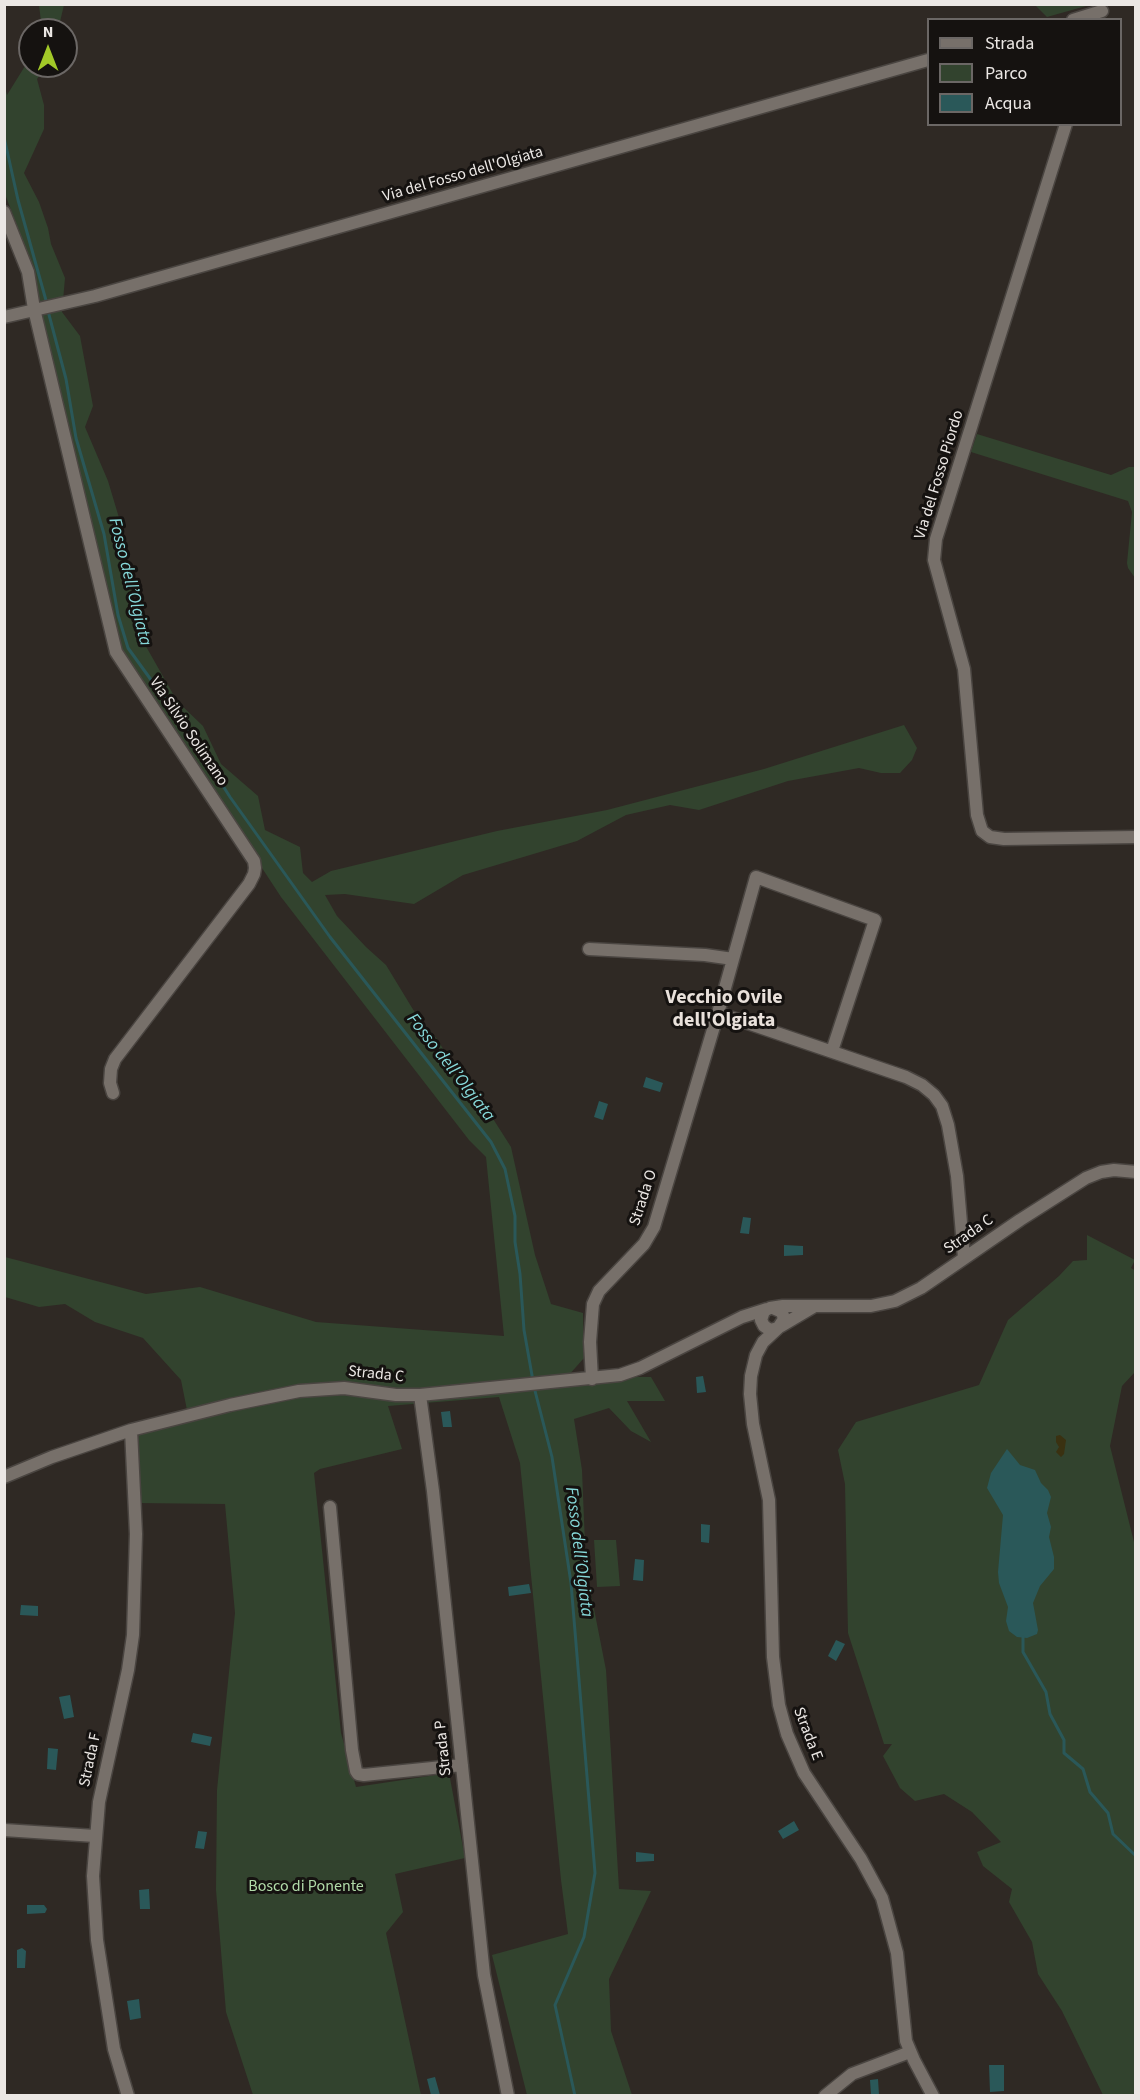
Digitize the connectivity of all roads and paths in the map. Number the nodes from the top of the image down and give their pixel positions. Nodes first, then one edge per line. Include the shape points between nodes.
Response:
1 (1102, 12) edge
2 (1080, 18) edge
3 (927, 60) edge
4 (1065, 126) edge
5 (4, 213) edge
6 (43, 307) junction
7 (4, 317) edge
8 (1136, 837) edge
9 (589, 949) dead end
10 (733, 959) junction
11 (718, 1013) junction
12 (832, 1051) junction
13 (113, 1093) dead end
14 (1136, 1172) edge
15 (964, 1258) junction
16 (814, 1306) junction
17 (766, 1315) junction
18 (779, 1327) junction
19 (756, 1355) junction
20 (592, 1379) junction
21 (420, 1395) junction
22 (131, 1430) junction
23 (4, 1477) edge
24 (330, 1507) dead end
25 (462, 1765) junction
26 (4, 1830) edge
27 (95, 1836) junction
28 (910, 2052) junction
29 (128, 2096) edge
30 (508, 2096) edge
31 (825, 2096) edge
32 (933, 2096) edge

1 - 2 street
3 - 6 street, Via del Fosso dell'Olgiata
4 - 8 street, Via del Fosso Piordo via 936,539 934,560 964,669 977,814 982,831 1004,839
5 - 6 street
6 - 7 street, Via del Fosso dell'Olgiata
6 - 13 street, Via Silvio Solimano via 116,652 255,868 249,884 115,1059 111,1069
9 - 10 street
10 - 11 street, Strada O
10 - 12 street, Strada O via 756,878 875,920
11 - 12 street
11 - 20 street, Strada O via 652,1231 596,1297 590,1327
12 - 15 street via 915,1081 938,1100 947,1119 954,1156
14 - 15 street, Strada C via 1114,1170 1091,1175
15 - 16 street, Strada C via 921,1288 891,1302
16 - 17 street, Strada C
16 - 18 street
17 - 18 street via 770,1330
17 - 18 street via 779,1310 783,1316
17 - 19 street, Strada E
17 - 20 street, Strada C via 742,1317 640,1368
18 - 19 street, Strada E
19 - 28 street, Strada E via 751,1403 769,1500 773,1657 779,1705 804,1773 882,1898 897,1953
20 - 21 street, Strada C
21 - 22 street, Strada C via 311,1389
21 - 25 street, Strada P
22 - 23 street, Strada C
22 - 27 street, Strada F via 136,1534 133,1635 101,1788
24 - 25 street via 356,1771 364,1775
25 - 30 street, Strada P via 484,1975
26 - 27 street
27 - 29 street, Strada F via 96,1931 114,2049
28 - 31 street via 852,2074
28 - 32 street, Strada E

